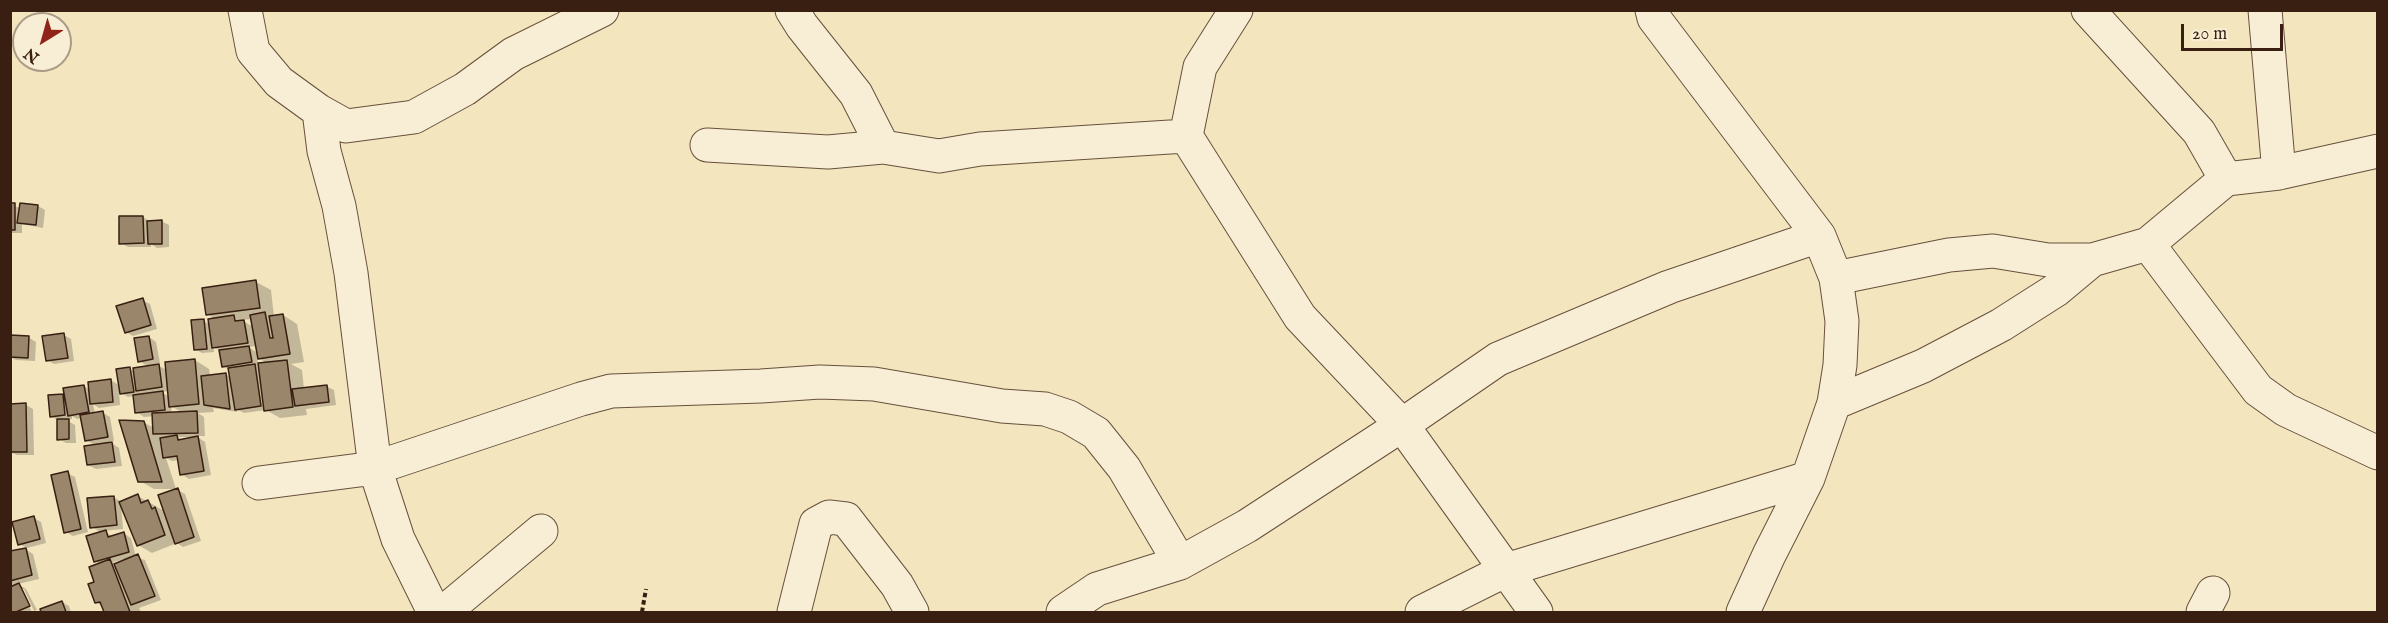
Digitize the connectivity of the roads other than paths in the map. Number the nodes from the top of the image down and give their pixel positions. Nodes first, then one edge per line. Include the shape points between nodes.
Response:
1 (245, 10) edge
2 (602, 10) edge
3 (1236, 10) edge
4 (2088, 10) edge
5 (2265, 10) edge
6 (1647, 13) edge
7 (802, 16) edge
8 (319, 111) junction
9 (1186, 136) junction
10 (707, 146) dead end
11 (883, 147) junction
12 (2378, 151) edge
13 (2279, 173) junction
14 (2226, 179) junction
15 (1819, 236) junction
16 (2148, 244) junction
17 (2092, 260) junction
18 (1836, 278) junction
19 (1834, 403) junction
20 (1402, 425) junction
21 (2378, 453) edge
22 (375, 468) junction
23 (1808, 478) junction
24 (259, 483) dead end
25 (541, 531) dead end
26 (1180, 564) junction
27 (1506, 570) junction
28 (434, 612) edge
29 (444, 612) edge
30 (794, 612) edge
31 (912, 612) edge
32 (1063, 612) edge
33 (1422, 612) edge
34 (1536, 612) edge
35 (1743, 612) edge

1 - 8 street via 253,51 279,82
2 - 8 street via 513,54 465,89 414,117 346,126
3 - 9 street via 1200,67
4 - 14 street via 2199,132
5 - 13 street
6 - 15 street
7 - 11 street via 856,94
8 - 22 street via 351,273
9 - 11 street via 980,149 939,156
9 - 20 street via 1300,317
10 - 11 street via 828,152
12 - 13 street
13 - 14 street
14 - 16 street
15 - 18 street
15 - 20 street via 1669,288 1498,359
16 - 17 street
16 - 21 street via 2258,390 2286,410
17 - 18 street via 2048,260 1993,250
17 - 19 street via 2056,290 2001,325 1923,366
18 - 19 street via 1842,321
19 - 23 street
20 - 26 street via 1247,526
20 - 27 street
22 - 24 street
22 - 26 street via 611,391 820,382 874,384 1002,406 1045,409 1069,417 1096,433 1124,468
22 - 28 street via 398,539
23 - 27 street
23 - 35 street
25 - 29 street
26 - 32 street via 1097,589
27 - 33 street
27 - 34 street
30 - 31 street via 816,524 829,517 846,519 897,585

